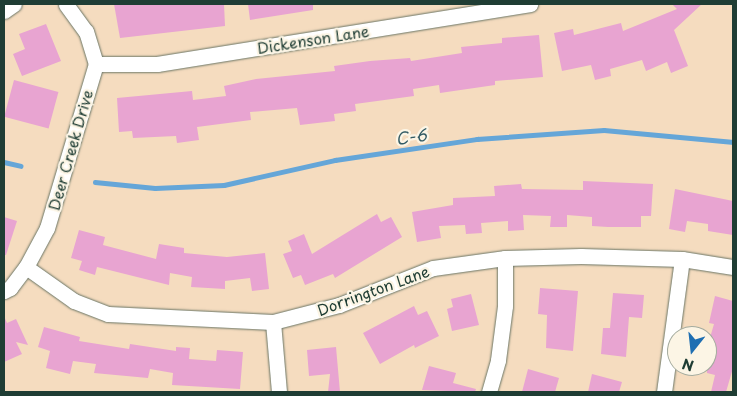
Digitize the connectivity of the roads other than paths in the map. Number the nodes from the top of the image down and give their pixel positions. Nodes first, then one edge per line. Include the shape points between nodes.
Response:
1 (14, 4) edge
2 (66, 4) edge
3 (530, 4) edge
4 (4, 11) edge
5 (96, 64) junction
6 (505, 258) junction
7 (682, 259) junction
8 (26, 267) junction
9 (733, 267) edge
10 (4, 291) edge
11 (273, 322) junction
12 (279, 392) edge
13 (489, 392) edge
14 (664, 392) edge

1 - 4 street
2 - 5 street via 86,32
3 - 5 street, Dickenson Lane via 158,64
5 - 8 street, Deer Creek Drive via 47,228
6 - 7 street, Dorrington Lane
6 - 11 street, Dorrington Lane via 433,268 338,305
6 - 13 street via 505,306 498,360
7 - 9 street, Dorrington Lane
7 - 14 street
8 - 10 street, Deer Creek Drive
8 - 11 street, Dorrington Lane via 74,301 108,314
11 - 12 street

